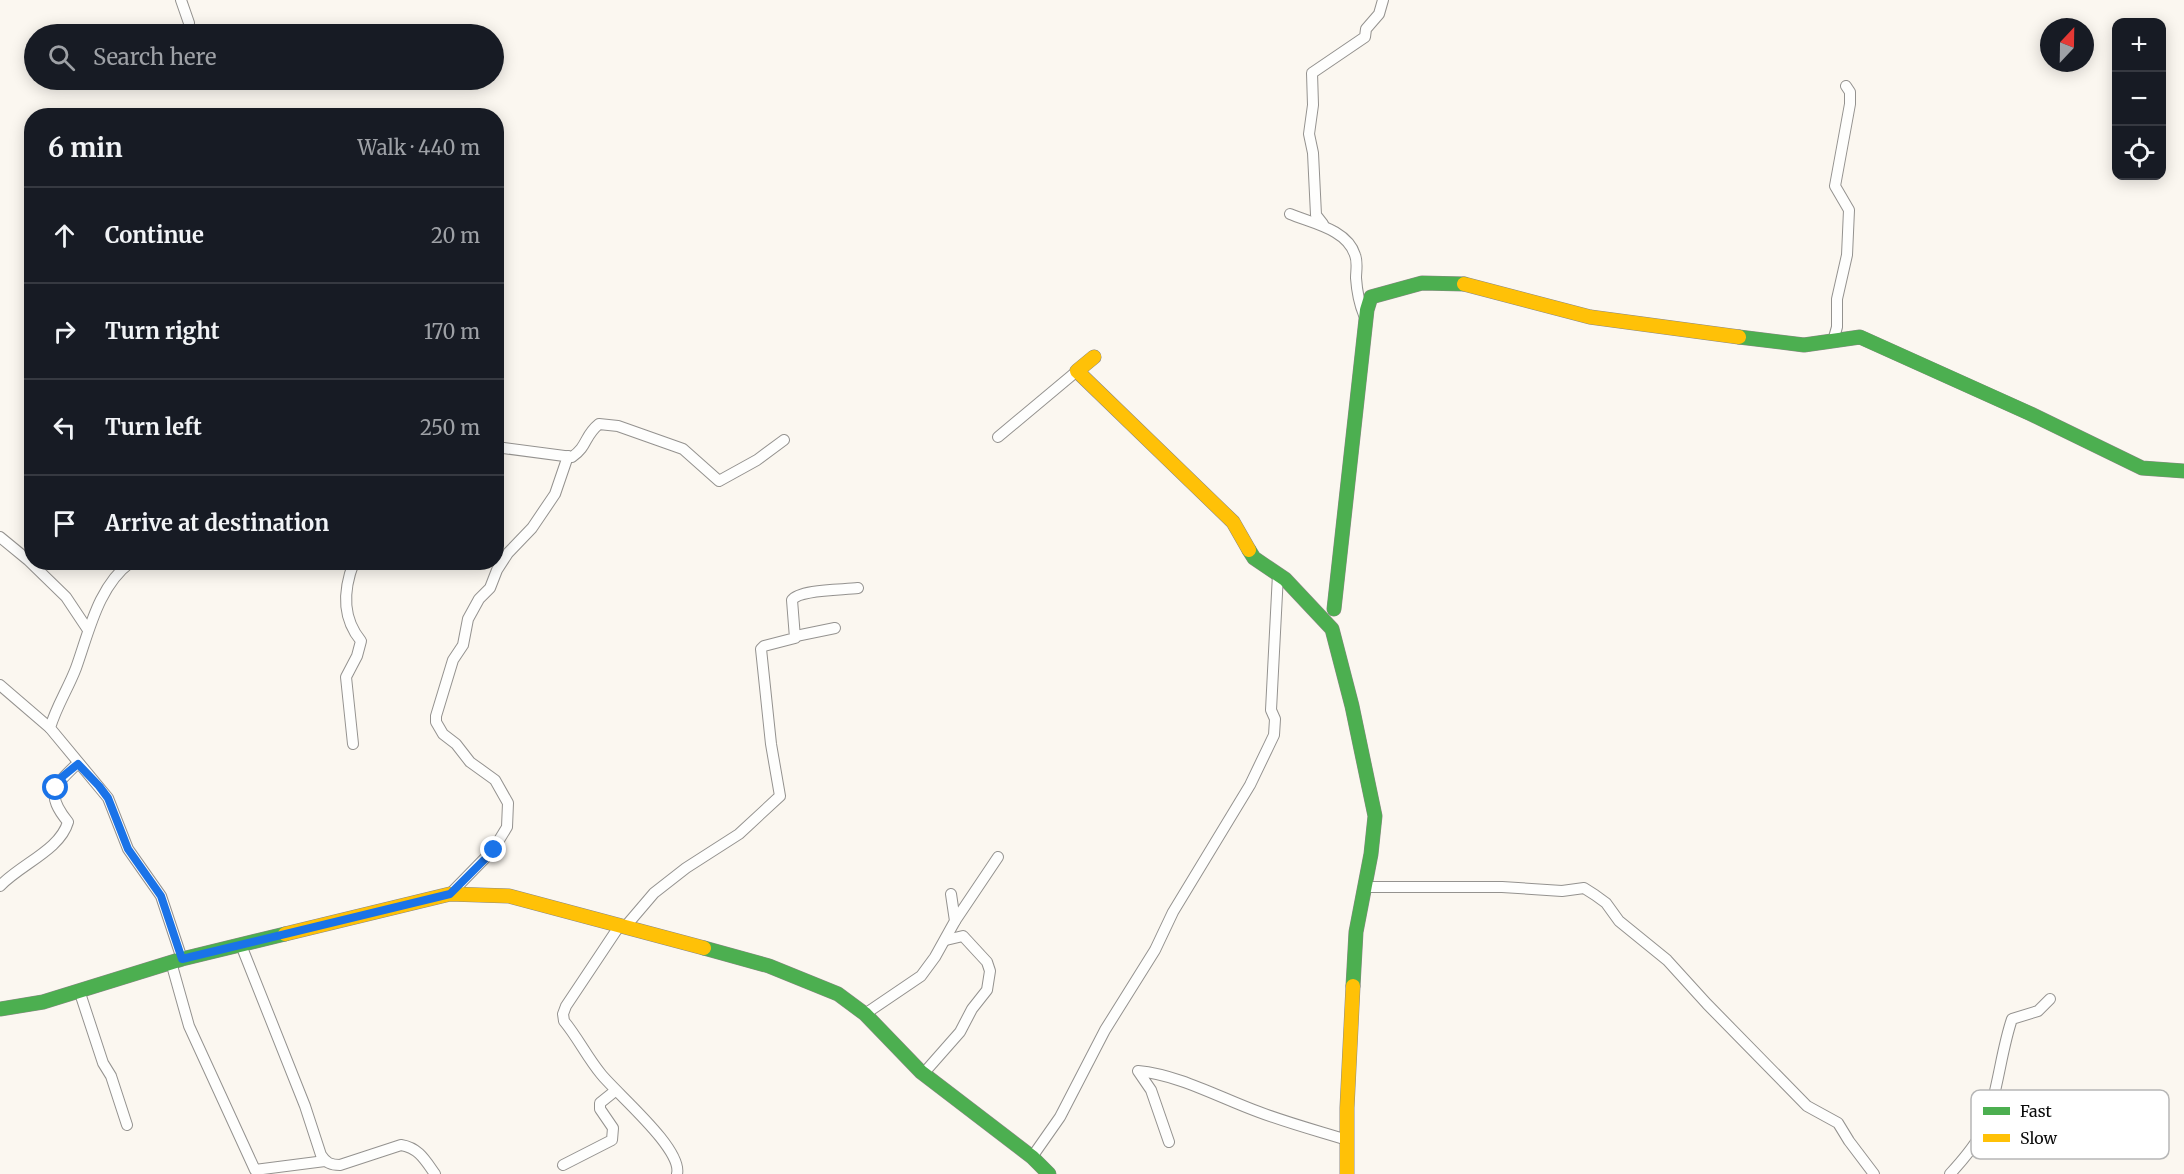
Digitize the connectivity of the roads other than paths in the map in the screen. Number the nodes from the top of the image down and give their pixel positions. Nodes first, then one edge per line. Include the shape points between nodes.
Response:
1 (181, 0) edge
2 (1383, 0) edge
3 (189, 23) dead end
4 (1846, 86) dead end
5 (1290, 214) dead end
6 (1323, 224) junction
7 (1367, 310) junction
8 (1833, 341) junction
9 (1094, 357) dead end
10 (1077, 371) junction
11 (998, 437) dead end
12 (784, 440) dead end
13 (504, 448) edge
14 (568, 456) junction
15 (2184, 471) edge
16 (0, 537) edge
17 (24, 557) edge
18 (504, 559) edge
19 (38, 570) edge
20 (124, 570) edge
21 (351, 570) edge
22 (497, 570) edge
23 (1278, 574) junction
24 (858, 588) dead end
25 (1334, 609) dead end
26 (835, 628) dead end
27 (88, 630) junction
28 (796, 636) junction
29 (0, 685) edge
30 (50, 728) junction
31 (353, 744) dead end
32 (78, 764) junction
33 (998, 857) dead end
34 (0, 886) edge
35 (1365, 887) junction
36 (450, 894) junction
37 (951, 894) dead end
38 (955, 921) junction
39 (623, 926) junction
40 (946, 940) junction
41 (242, 945) junction
42 (177, 960) junction
43 (79, 990) junction
44 (2050, 999) dead end
45 (0, 1006) edge
46 (865, 1014) junction
47 (923, 1074) junction
48 (1994, 1090) edge
49 (615, 1091) junction
50 (127, 1125) dead end
51 (1347, 1140) junction
52 (1169, 1142) dead end
53 (1971, 1148) edge
54 (1032, 1156) junction
55 (325, 1161) junction
56 (562, 1165) dead end
57 (342, 1169) edge
58 (435, 1174) edge
59 (677, 1174) edge
60 (1048, 1174) edge
61 (1347, 1174) edge
62 (1874, 1174) edge
63 (1950, 1174) edge

1 - 3 street
2 - 6 street via 1365,37 1312,73 1309,134 1316,215
4 - 8 street via 1850,104 1835,186 1849,210 1847,255
5 - 6 street
6 - 7 street via 1348,242 1356,255 1359,302 1364,315
7 - 8 street via 1371,297 1422,283 1470,284 1590,317 1804,345
7 - 25 street
8 - 15 street via 1860,337 2142,468
9 - 10 street
10 - 11 street
10 - 23 street via 1233,522 1254,558
12 - 14 street via 719,481 683,449 618,426 599,424 589,433 582,451
13 - 14 street
14 - 18 street via 555,494
16 - 17 street
19 - 27 street via 66,597
20 - 27 street via 105,591
21 - 31 street via 346,614 361,641 346,677
22 - 36 street via 490,588 468,619 464,645 453,660 436,722 470,762 495,780 508,803 507,827 494,850
23 - 35 street via 1332,629 1375,816
23 - 54 street via 1271,710 1274,735 1244,795 1105,1030 1060,1117
24 - 28 street via 794,597
26 - 28 street
27 - 30 street
28 - 39 street via 764,646 761,654 780,796 739,834 654,893
29 - 30 street
30 - 32 street
32 - 34 street via 62,777 54,796 56,807 68,822 65,833
32 - 42 street via 108,798 128,849 161,896
33 - 38 street
35 - 51 street via 1356,932
35 - 62 street via 1562,891 1584,888 1606,903 1619,921 1667,960 1807,1106 1838,1123
36 - 39 street via 508,896
36 - 41 street
37 - 38 street
38 - 40 street
39 - 46 street via 769,966 838,994
39 - 49 street via 563,1014 584,1052
40 - 46 street via 921,976
40 - 47 street via 963,936 987,962 987,990 960,1032
41 - 42 street
41 - 55 street
42 - 43 street
42 - 55 street via 189,1026 255,1170
43 - 45 street via 44,1002
43 - 50 street
44 - 48 street via 2038,1011 2012,1019
46 - 47 street
47 - 54 street
49 - 56 street via 600,1103 613,1128 612,1140
49 - 59 street via 656,1131 677,1162
51 - 52 street via 1260,1113 1154,1072 1138,1071 1151,1090
51 - 61 street
53 - 63 street
54 - 60 street
55 - 57 street
57 - 58 street via 401,1145 420,1153

